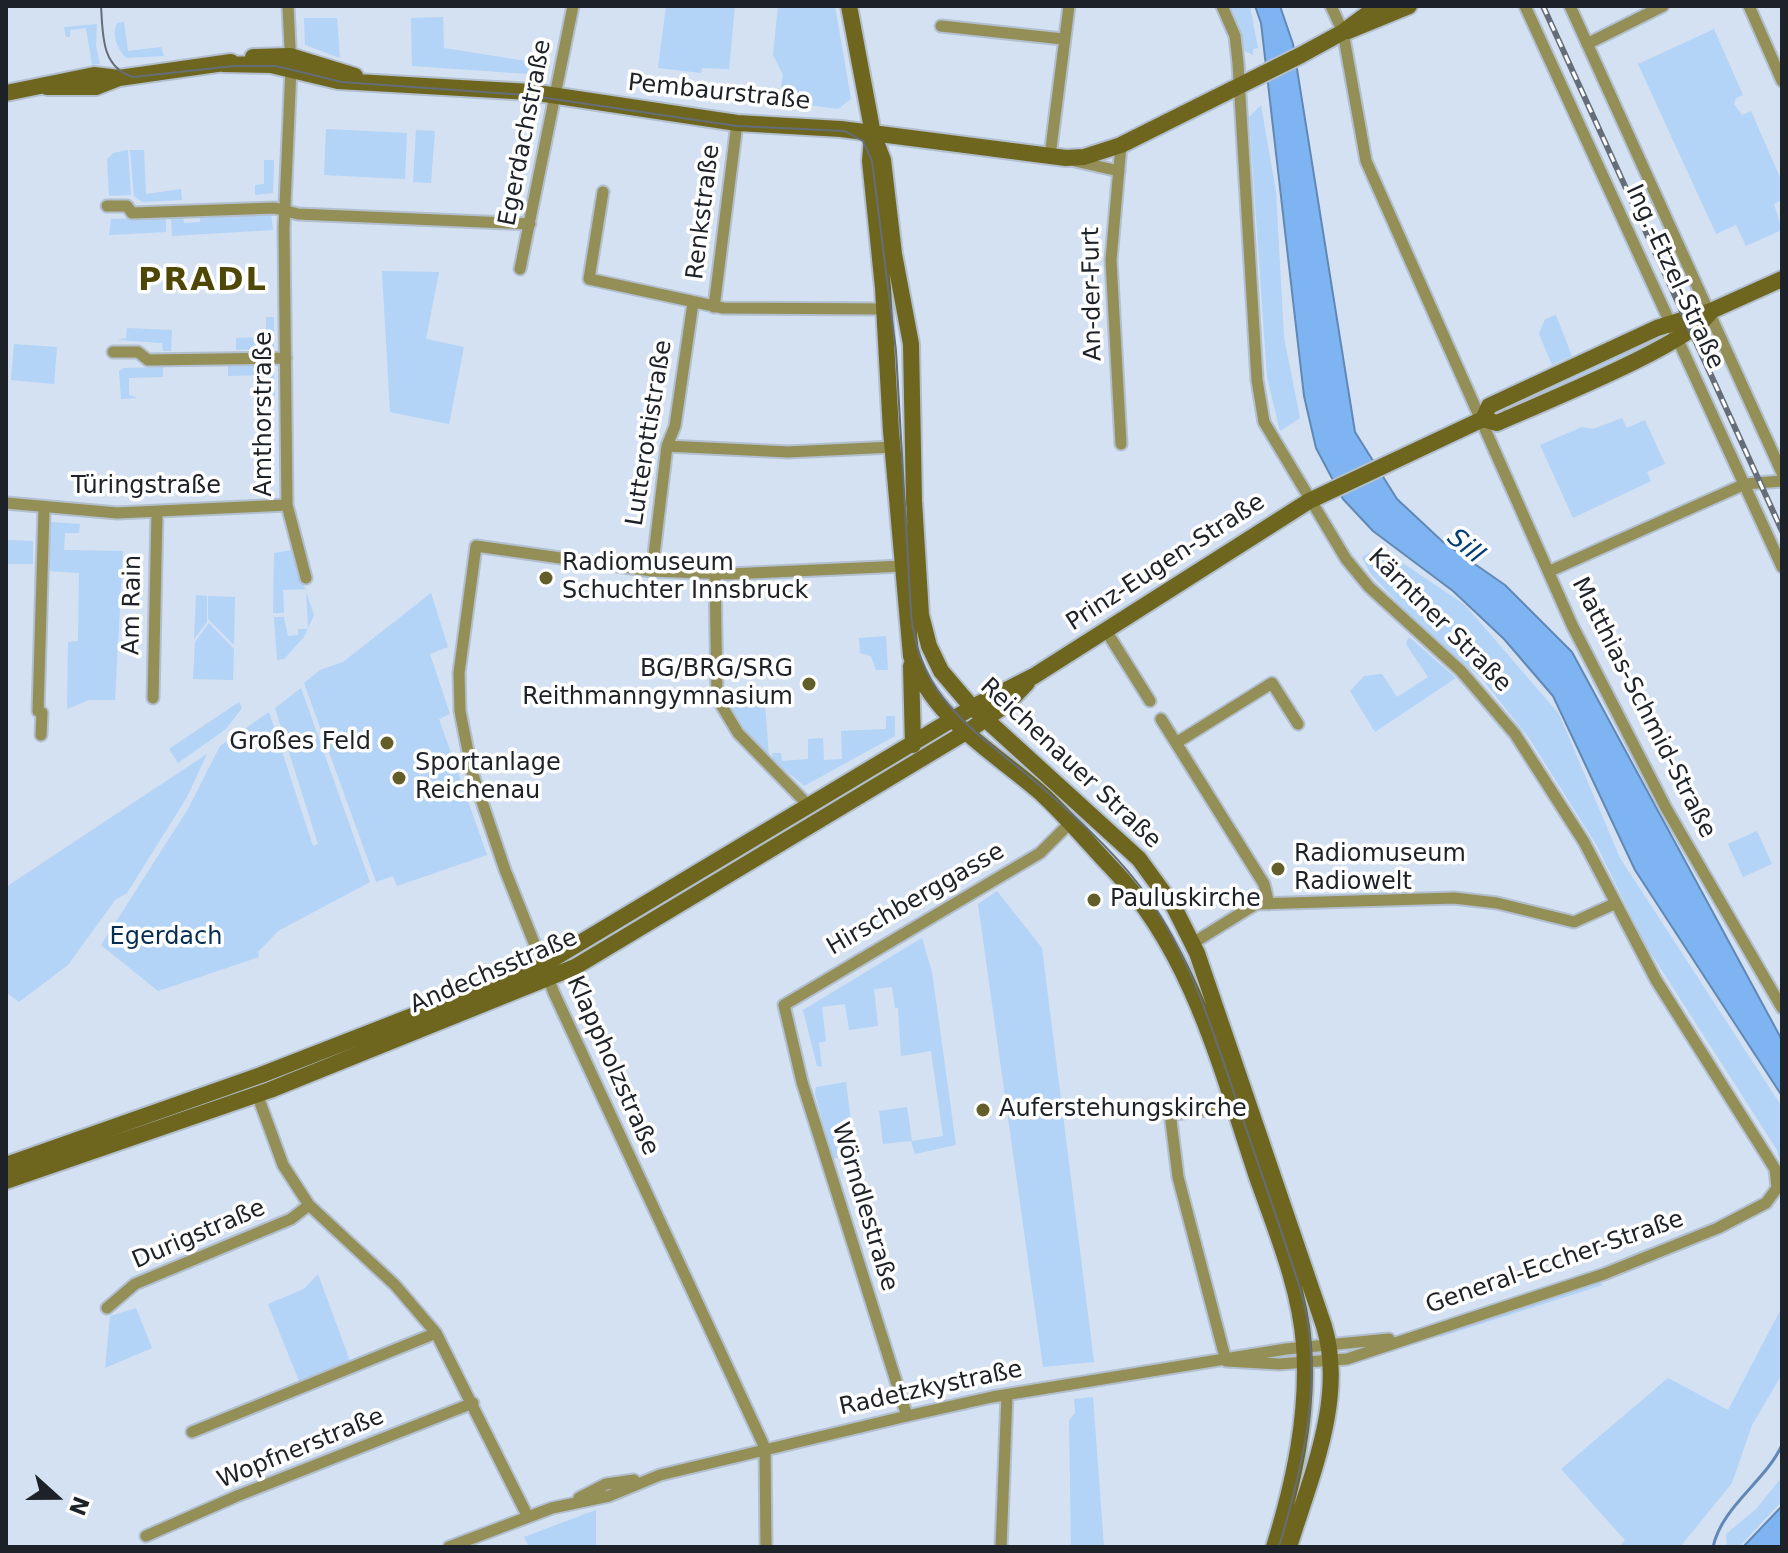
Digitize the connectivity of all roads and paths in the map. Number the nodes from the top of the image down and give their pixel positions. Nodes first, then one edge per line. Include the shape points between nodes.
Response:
1 (288, 6) edge
2 (573, 6) edge
3 (849, 6) edge
4 (1069, 6) edge
5 (1222, 6) edge
6 (1331, 6) edge
7 (1378, 6) edge
8 (1409, 6) edge
9 (1525, 6) edge
10 (1570, 6) edge
11 (1663, 6) edge
12 (1749, 6) edge
13 (941, 26) dead end
14 (1343, 32) junction
15 (1063, 39) junction
16 (1587, 44) junction
17 (290, 62) junction
18 (1782, 81) edge
19 (1240, 84) junction
20 (6, 93) edge
21 (557, 97) junction
22 (737, 123) junction
23 (873, 134) junction
24 (1121, 145) junction
25 (1058, 157) junction
26 (1119, 171) junction
27 (603, 192) dead end
28 (107, 206) dead end
29 (286, 210) junction
30 (530, 224) junction
31 (520, 269) dead end
32 (1782, 279) edge
33 (693, 303) junction
34 (714, 307) junction
35 (885, 309) junction
36 (1711, 311) junction
37 (1675, 331) junction
38 (113, 352) dead end
39 (286, 358) junction
40 (1483, 419) junction
41 (1121, 444) dead end
42 (667, 446) junction
43 (893, 447) junction
44 (1782, 473) edge
45 (1782, 481) edge
46 (1745, 484) junction
47 (1309, 501) junction
48 (6, 503) edge
49 (287, 505) junction
50 (44, 509) junction
51 (157, 513) junction
52 (903, 566) junction
53 (1782, 567) edge
54 (652, 571) junction
55 (1550, 571) junction
56 (715, 573) junction
57 (306, 578) dead end
58 (1105, 629) junction
59 (911, 656) junction
60 (1034, 676) junction
61 (153, 698) dead end
62 (1150, 701) dead end
63 (973, 707) junction
64 (987, 719) junction
65 (1161, 719) dead end
66 (1298, 724) dead end
67 (959, 726) junction
68 (41, 735) dead end
69 (1176, 743) junction
70 (913, 745) junction
71 (882, 772) junction
72 (810, 807) junction
73 (1069, 824) junction
74 (1269, 904) junction
75 (1614, 904) junction
76 (1193, 943) junction
77 (546, 972) junction
78 (1782, 1008) edge
79 (783, 1010) joint
80 (261, 1075) junction
81 (257, 1094) junction
82 (1232, 1103) junction
83 (95, 1131) junction
84 (101, 1149) junction
85 (6, 1165) edge
86 (1775, 1169) joint
87 (6, 1181) edge
88 (309, 1205) junction
89 (107, 1308) dead end
90 (436, 1333) junction
91 (1330, 1353) junction
92 (1304, 1355) junction
93 (1231, 1361) junction
94 (1007, 1395) junction
95 (473, 1403) junction
96 (907, 1416) junction
97 (192, 1432) dead end
98 (765, 1448) junction
99 (528, 1517) junction
100 (146, 1536) dead end
101 (449, 1547) edge
102 (766, 1547) edge
103 (1001, 1547) edge
104 (1274, 1547) edge
105 (1289, 1547) edge

1 - 17 street, Amthorstraße
2 - 21 street, Egerdachstraße
3 - 23 street, Reichenauer Straße
4 - 15 street
5 - 19 street, Kärntner Straße via 1235,36
6 - 14 street, Matthias-Schmid-Straße
7 - 14 street
8 - 14 street
9 - 37 street, Ing.-Etzel-Straße
10 - 16 street, Ing.-Etzel-Straße
11 - 16 street
12 - 18 street
13 - 15 street
14 - 19 street, Pembaurstraße
14 - 40 street, Matthias-Schmid-Straße via 1366,161
15 - 25 street
16 - 36 street, Ing.-Etzel-Straße
17 - 20 street, Pembaurstraße via 223,64 119,78 96,87
17 - 21 street, Pembaurstraße via 327,80
17 - 29 street, Amthorstraße
19 - 24 street, Pembaurstraße
19 - 47 street, Kärntner Straße via 1257,380 1264,422
21 - 22 street, Pembaurstraße
21 - 30 street, Egerdachstraße
22 - 23 street, Pembaurstraße
22 - 34 street, Renkstraße
23 - 25 street, Pembaurstraße
23 - 35 street, Reichenauer Straße via 870,161
23 - 63 street, Reichenauer Straße via 883,160 911,344 913,486 923,624 937,663
24 - 25 street, Pembaurstraße via 1084,157
24 - 26 street, An-der-Furt
25 - 26 street, Pembaurstraße
26 - 41 street, An-der-Furt via 1111,260
27 - 33 street via 589,279
28 - 29 street via 127,206 132,213
29 - 30 street
29 - 39 street, Amthorstraße
30 - 31 street, Egerdachstraße
32 - 36 street, Prinz-Eugen-Straße
33 - 34 street
33 - 42 street, Lutterottistraße via 675,426
34 - 35 street
35 - 43 street, Reichenauer Straße
36 - 37 street, Prinz-Eugen-Straße
36 - 44 street, Ing.-Etzel-Straße
37 - 40 street, Prinz-Eugen-Straße via 1657,328 1489,406
37 - 46 street, Ing.-Etzel-Straße
38 - 39 street via 138,352 148,360
39 - 49 street, Amthorstraße
40 - 47 street, Prinz-Eugen-Straße
40 - 55 street, Matthias-Schmid-Straße
42 - 43 street via 788,452
42 - 54 street, Lutterottistraße
43 - 52 street, Reichenauer Straße
45 - 46 street
46 - 53 street, Ing.-Etzel-Straße
46 - 55 street
47 - 58 street, Prinz-Eugen-Straße
47 - 75 street, Kärntner Straße via 1369,587 1461,671 1501,717 1577,830
48 - 50 street, Türingstraße
49 - 51 street, Türingstraße
49 - 57 street, Amthorstraße
50 - 51 street, Türingstraße
50 - 68 street
51 - 61 street, Am Rain
52 - 56 street
52 - 59 street, Reichenauer Straße
54 - 56 street
54 - 77 street, Klappholzstraße via 476,546 462,647 460,711 472,772
55 - 78 street, Matthias-Schmid-Straße via 1666,808
56 - 72 street via 717,698 738,733
58 - 60 street, Prinz-Eugen-Straße
58 - 62 street
59 - 67 street, Reichenauer Straße via 929,694
59 - 70 street
60 - 63 street, Prinz-Eugen-Straße
60 - 64 street, Prinz-Eugen-Straße
63 - 64 street, Reichenauer Straße
63 - 67 street, Prinz-Eugen-Straße
64 - 67 street, Prinz-Eugen-Straße
64 - 76 street, Reichenauer Straße via 1139,859
65 - 69 street
66 - 69 street via 1272,683
67 - 70 street, Andechsstraße
67 - 71 street, Andechsstraße
67 - 73 street, Reichenauer Straße via 1042,794
69 - 74 street via 1264,884
70 - 71 street, Andechsstraße
71 - 72 street, Andechsstraße
71 - 77 street, Andechsstraße via 709,888
72 - 77 street, Andechsstraße
73 - 79 street, Hirschberggasse via 1040,853 794,996
73 - 82 street, Reichenauer Straße via 1129,888 1171,946 1192,989
74 - 75 street via 1454,898 1574,922
74 - 76 street via 1256,904
75 - 86 street, Kärntner Straße
76 - 91 street, Reichenauer Straße
77 - 80 street, Andechsstraße
77 - 81 street, Andechsstraße
77 - 98 street, Klappholzstraße
79 - 96 street, Wörndlestraße
80 - 81 street
80 - 83 street, Andechsstraße
81 - 84 street, Andechsstraße
81 - 88 street via 283,1165
82 - 92 street, Reichenauer Straße via 1284,1257
82 - 93 street via 1173,1114 1171,1121 1178,1177
83 - 84 street
83 - 85 street, Andechsstraße
84 - 87 street, Andechsstraße
86 - 91 street, General-Eccher-Straße via 1774,1195 1718,1228 1604,1274 1410,1337
88 - 89 street, Durigstraße via 291,1219 135,1284
88 - 90 street via 395,1285
90 - 95 street
90 - 97 street
91 - 92 street, General-Eccher-Straße
91 - 105 street, Reichenauer Straße via 1332,1385 1323,1432
92 - 93 street, Radetzkystraße
92 - 104 street, Reichenauer Straße via 1304,1416
93 - 94 street, Radetzkystraße
94 - 96 street, Radetzkystraße
94 - 103 street
95 - 99 street
95 - 100 street, Wopfnerstraße
96 - 98 street, Radetzkystraße
98 - 99 street, Radetzkystraße
98 - 102 street
99 - 101 street, Radetzkystraße

